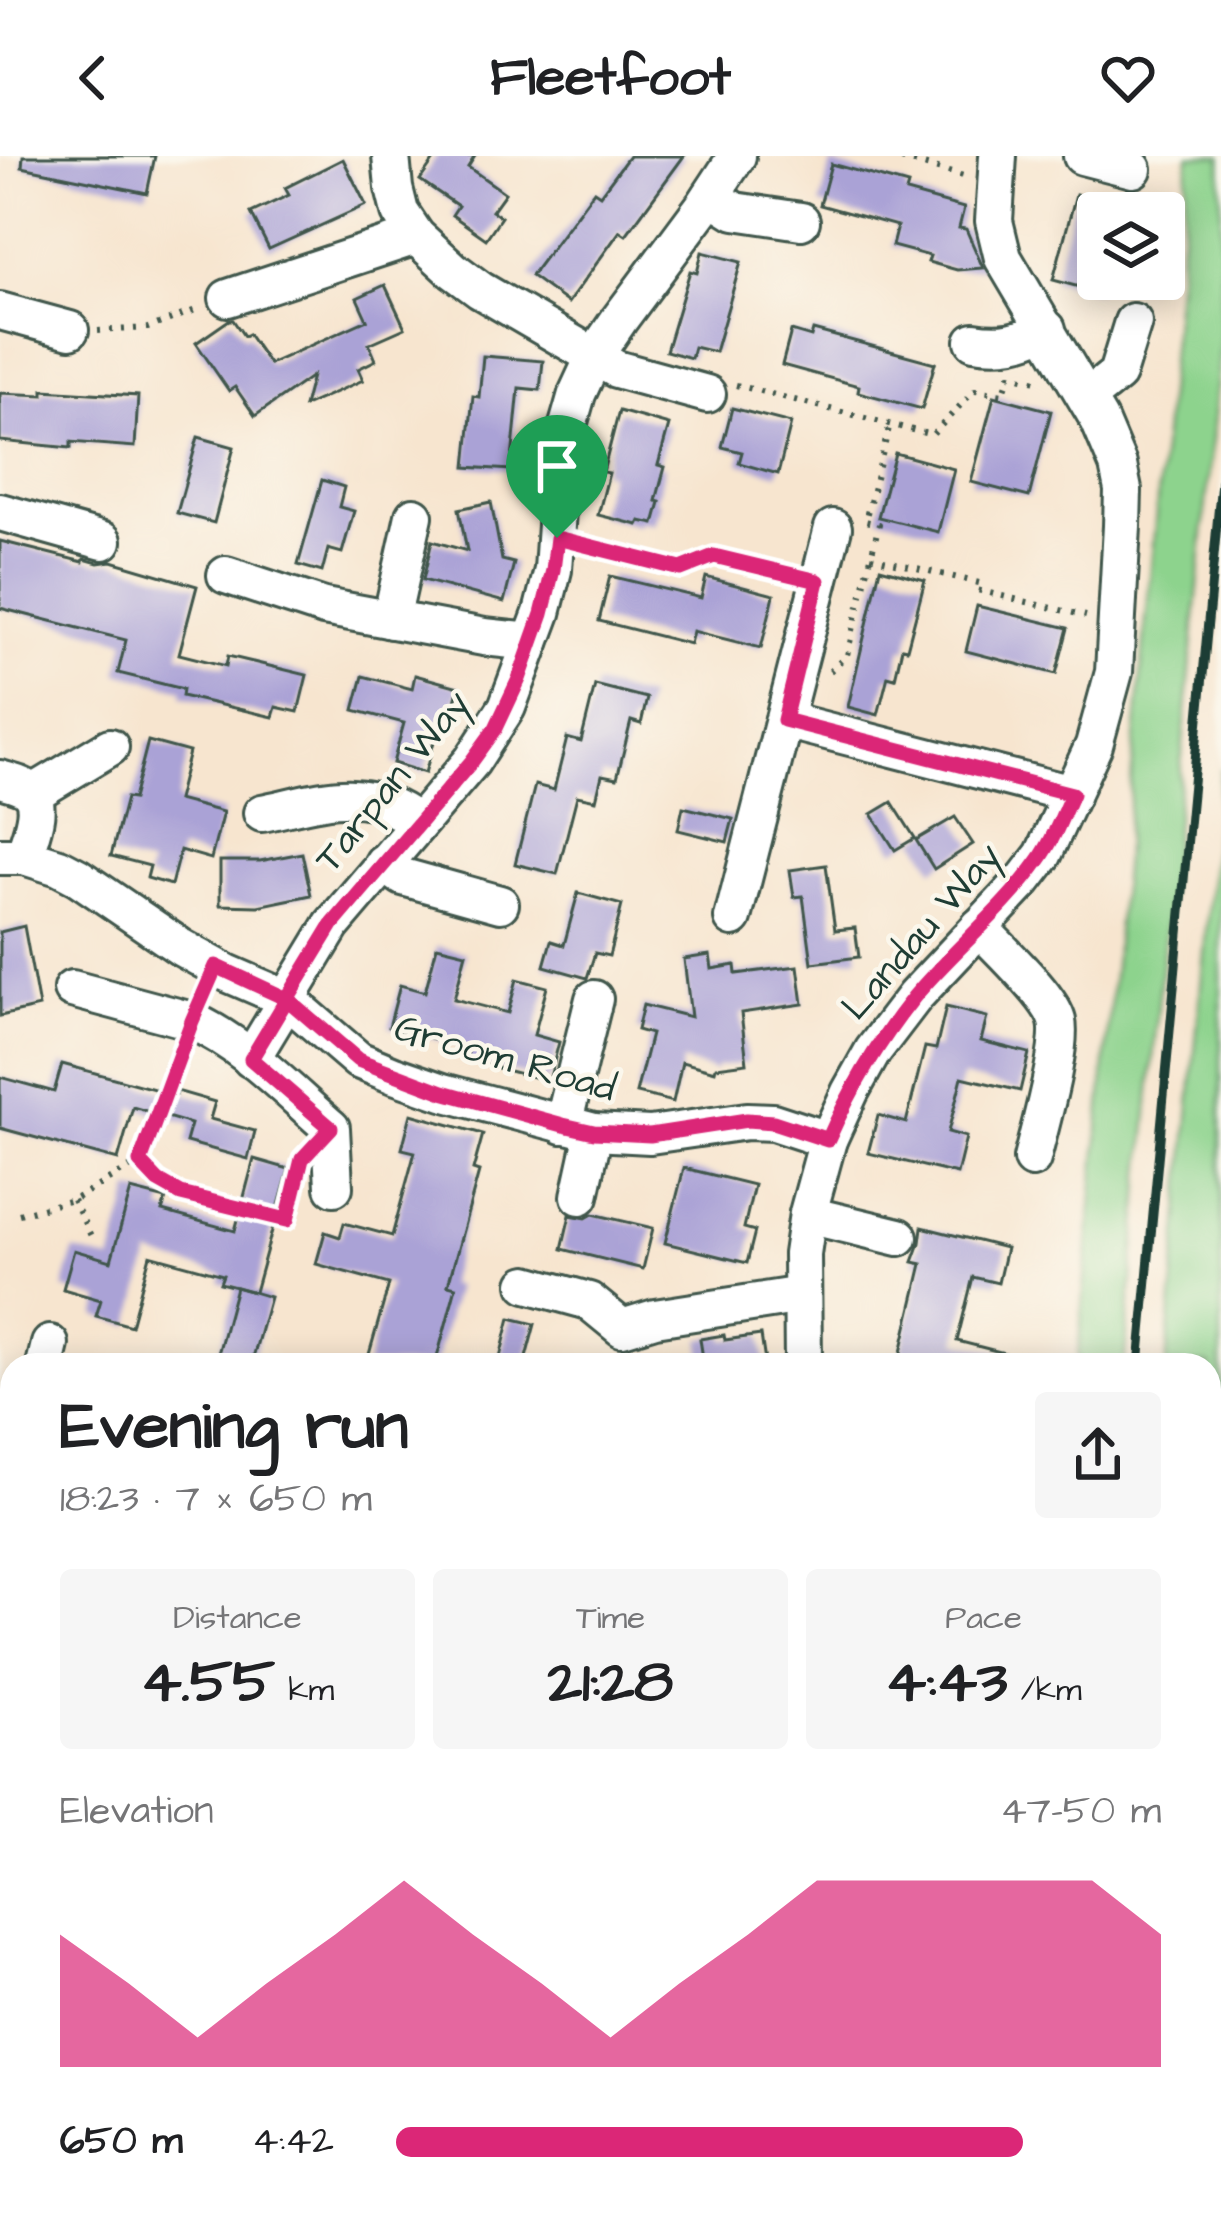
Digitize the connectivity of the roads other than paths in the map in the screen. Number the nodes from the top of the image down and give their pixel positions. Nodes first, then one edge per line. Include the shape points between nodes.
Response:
1 (391, 156) edge
2 (737, 156) edge
3 (1082, 156) edge
4 (1133, 169) dead end
5 (997, 171) edge
6 (711, 196) junction
7 (801, 221) dead end
8 (416, 236) junction
9 (228, 298) road end
10 (0, 311) edge
11 (1133, 322) dead end
12 (1047, 329) junction
13 (70, 330) road end
14 (974, 341) dead end
15 (595, 355) junction
16 (720, 384) road end
17 (1081, 389) junction
18 (0, 512) edge
19 (414, 516) dead end
20 (833, 529) dead end
21 (104, 541) dead end
22 (226, 574) dead end
23 (391, 620) junction
24 (532, 642) junction
25 (784, 720) junction
26 (110, 748) dead end
27 (16, 786) edge
28 (1072, 794) junction
29 (262, 813) dead end
30 (417, 822) junction
31 (12, 856) edge
32 (383, 862) junction
33 (500, 904) dead end
34 (733, 918) dead end
35 (979, 927) junction
36 (72, 989) dead end
37 (287, 999) junction
38 (594, 999) dead end
39 (251, 1059) junction
40 (578, 1129) junction
41 (828, 1140) junction
42 (1032, 1160) dead end
43 (334, 1186) dead end
44 (580, 1196) dead end
45 (808, 1215) junction
46 (899, 1237) dead end
47 (527, 1284) dead end
48 (802, 1295) junction
49 (803, 1353) edge

1 - 8 street via 400,212
2 - 6 street, Tarpan Way
3 - 4 street
5 - 12 street, Landau Way via 994,221 1004,258
6 - 7 street via 736,211
6 - 15 street, Tarpan Way
8 - 9 street
8 - 15 street via 480,290
10 - 13 street
11 - 17 street via 1117,374
12 - 14 street via 1009,344
12 - 17 street, Landau Way
15 - 16 street via 616,369
15 - 24 street, Tarpan Way via 561,450 553,570
17 - 28 street, Landau Way via 1123,490 1114,672
18 - 21 street
19 - 23 street
20 - 25 street
22 - 23 street
23 - 24 street
24 - 30 street, Tarpan Way via 496,728
25 - 28 street
25 - 34 street
26 - 27 street
27 - 31 street via 35,814
28 - 35 street, Landau Way via 1043,855
29 - 30 street via 368,798
30 - 32 street, Tarpan Way
31 - 37 street, Groom Road via 78,877 182,947
32 - 33 street via 403,877
32 - 37 street, Tarpan Way
35 - 41 street, Landau Way via 873,1052
35 - 42 street via 1057,1021
36 - 39 street via 192,1021
37 - 39 street, Tarpan Way
37 - 40 street, Groom Road via 358,1060
38 - 40 street
39 - 43 street via 331,1128
40 - 41 street, Groom Road via 650,1135 747,1120
40 - 44 street
41 - 45 street, Landau Way
45 - 46 street
45 - 48 street, Landau Way
47 - 48 street via 589,1301 622,1328
48 - 49 street, Landau Way

